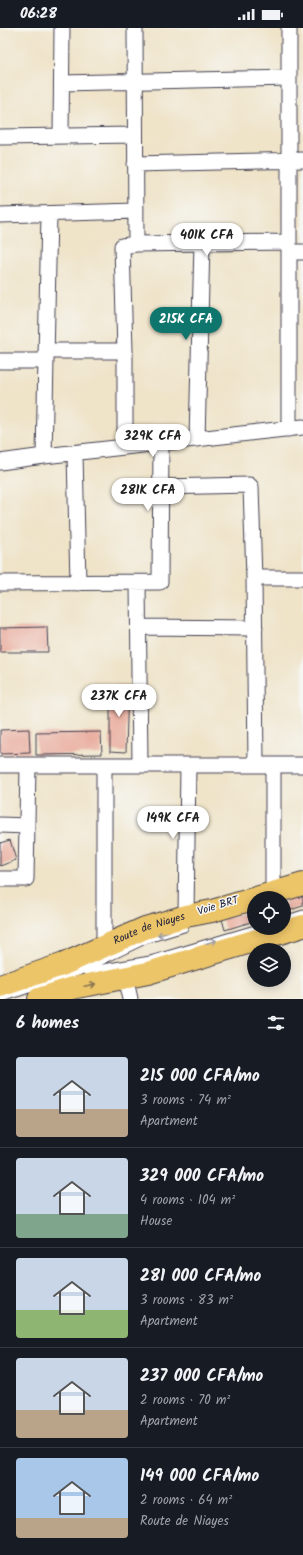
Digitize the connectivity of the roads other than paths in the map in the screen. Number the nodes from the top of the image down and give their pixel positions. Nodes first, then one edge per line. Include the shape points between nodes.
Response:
1 (62, 28) edge
2 (135, 28) edge
3 (289, 28) edge
4 (289, 78) junction
5 (135, 81) junction
6 (62, 83) junction
7 (135, 135) junction
8 (61, 136) junction
9 (0, 137) edge
10 (296, 160) edge
11 (135, 164) junction
12 (136, 211) junction
13 (0, 214) edge
14 (49, 214) junction
15 (136, 244) junction
16 (202, 244) junction
17 (294, 248) edge
18 (126, 351) junction
19 (46, 356) junction
20 (0, 362) edge
21 (296, 428) edge
22 (197, 439) junction
23 (161, 443) junction
24 (125, 447) junction
25 (75, 453) junction
26 (44, 456) junction
27 (0, 462) edge
28 (162, 487) junction
29 (254, 578) junction
30 (303, 578) edge
31 (0, 583) edge
32 (78, 583) junction
33 (138, 583) junction
34 (139, 627) junction
35 (255, 628) junction
36 (0, 765) edge
37 (28, 765) junction
38 (104, 765) junction
39 (140, 765) junction
40 (188, 765) junction
41 (256, 765) junction
42 (273, 765) junction
43 (303, 765) edge
44 (0, 825) edge
45 (27, 826) junction
46 (0, 879) edge
47 (303, 884) edge
48 (278, 891) edge
49 (287, 891) edge
50 (303, 892) edge
51 (291, 893) edge
52 (247, 903) edge
53 (247, 908) edge
54 (239, 911) dead end
55 (303, 914) edge
56 (291, 918) edge
57 (190, 920) junction
58 (303, 926) edge
59 (247, 931) edge
60 (104, 947) junction
61 (78, 972) junction
62 (125, 977) junction
63 (0, 986) edge
64 (0, 999) edge
65 (39, 999) edge
66 (130, 999) edge

1 - 6 street
2 - 5 street
3 - 4 street
4 - 5 street
4 - 10 street
5 - 6 street
5 - 7 street
6 - 8 street
7 - 8 street
7 - 11 street
8 - 9 street
10 - 11 street
10 - 17 street
11 - 12 street
12 - 14 street
12 - 15 street
13 - 14 street
14 - 19 street
15 - 16 street
15 - 18 street via 122,246
16 - 17 street
16 - 22 street
17 - 21 street
18 - 19 street
18 - 24 street
19 - 20 street
19 - 26 street
21 - 22 street
22 - 23 street
23 - 24 street
23 - 28 street
24 - 25 street
25 - 26 street
25 - 32 street
26 - 27 street
28 - 29 street via 251,487
28 - 33 street via 160,582
29 - 30 street
29 - 35 street
31 - 32 street
32 - 33 street
33 - 34 street
34 - 35 street
34 - 39 street
35 - 41 street
36 - 37 street
37 - 38 street
37 - 45 street
38 - 39 street
38 - 60 street
39 - 40 street
40 - 41 street
40 - 57 street
41 - 42 street
42 - 43 street
42 - 48 street
44 - 45 street
45 - 46 street via 26,879
47 - 49 main road, Route de Niayes
50 - 51 lane
52 - 57 main road, Route de Niayes via 212,911
53 - 54 lane, Voie BRT
55 - 56 lane
57 - 60 main road, Route de Niayes via 145,928
57 -> 61 lane, Voie BRT
58 - 62 main road via 148,973
61 -> 59 lane, Voie BRT via 150,960
60 - 63 main road, Route de Niayes
61 - 64 lane, Voie BRT
65 -> 62 main road via 73,988
62 - 66 street

